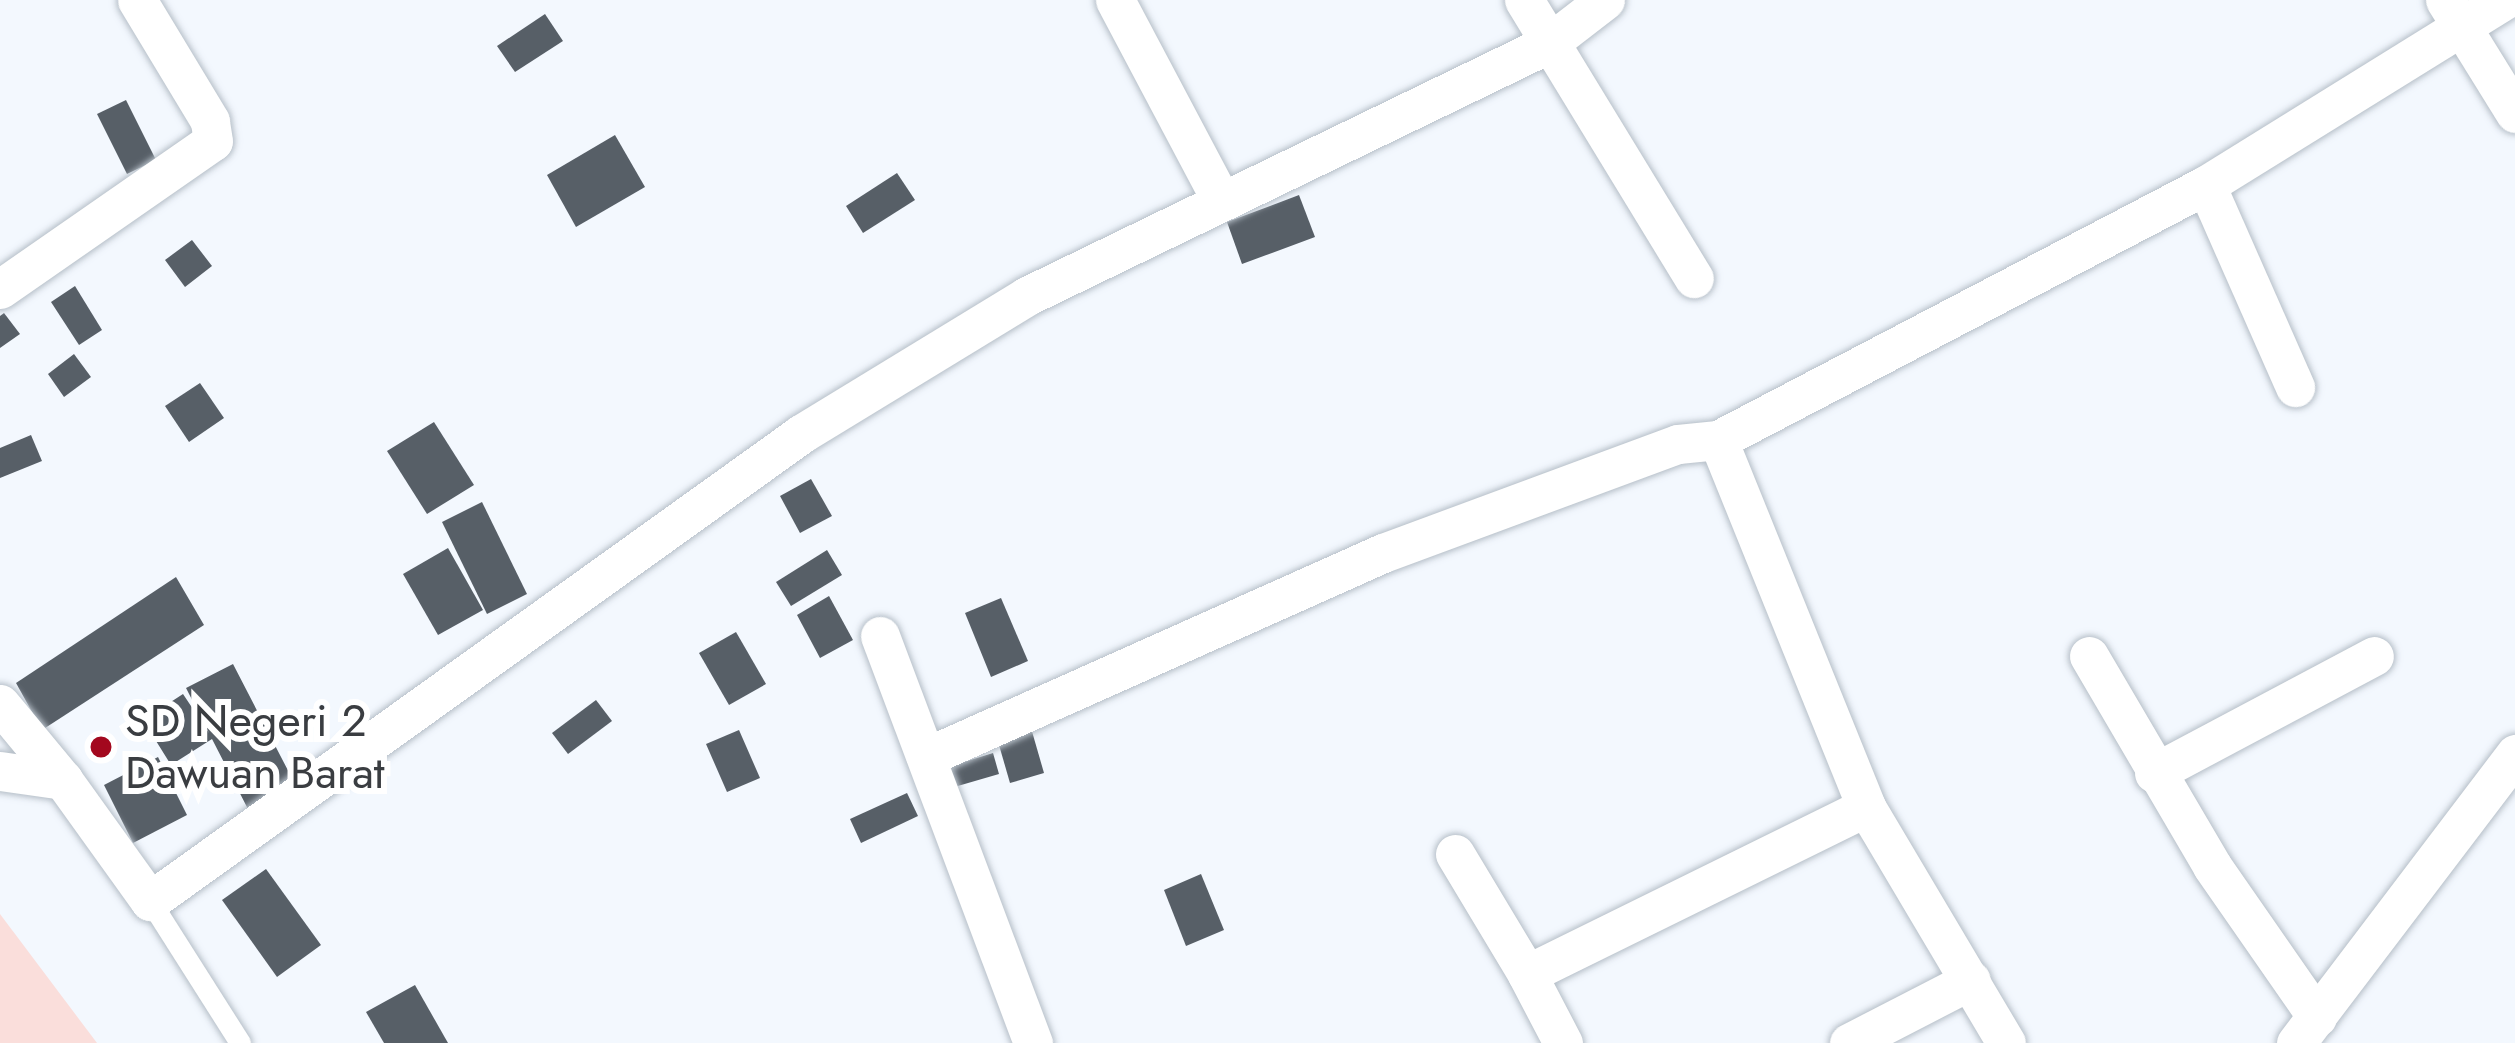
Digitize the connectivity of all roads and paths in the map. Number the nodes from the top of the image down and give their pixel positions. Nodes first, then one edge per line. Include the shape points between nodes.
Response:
1 (137, 0) edge
2 (1115, 0) edge
3 (1524, 0) edge
4 (1605, 0) edge
5 (2504, 0) edge
6 (2452, 12) edge
7 (1548, 44) junction
8 (2515, 112) edge
9 (2206, 185) junction
10 (1220, 198) junction
11 (1694, 278) dead end
12 (0, 289) edge
13 (2295, 387) dead end
14 (1718, 440) junction
15 (880, 636) dead end
16 (2089, 656) dead end
17 (2374, 656) dead end
18 (0, 704) edge
19 (2515, 754) edge
20 (926, 758) junction
21 (0, 771) edge
22 (2154, 773) junction
23 (63, 780) junction
24 (1866, 806) junction
25 (1455, 854) dead end
26 (150, 901) junction
27 (1527, 974) junction
28 (1971, 980) junction
29 (2307, 1030) edge
30 (240, 1043) edge
31 (1033, 1043) edge
32 (1563, 1043) edge
33 (1850, 1043) edge
34 (2006, 1043) edge

1 - 12 street via 210,121 213,141
2 - 10 street
3 - 7 street
4 - 7 street
5 - 6 street
6 - 8 street
6 - 9 street
7 - 10 street
7 - 11 street
9 - 13 street
9 - 14 street
10 - 26 street via 1027,296 801,434
14 - 20 street via 1678,444 1383,553
14 - 24 street
15 - 20 street
16 - 22 street
17 - 22 street
18 - 23 street
19 - 29 street
20 - 31 street
21 - 23 street
22 - 29 street
23 - 26 street
24 - 27 street
24 - 28 street
25 - 27 street
26 - 30 lane
27 - 32 street
28 - 33 street
28 - 34 street

